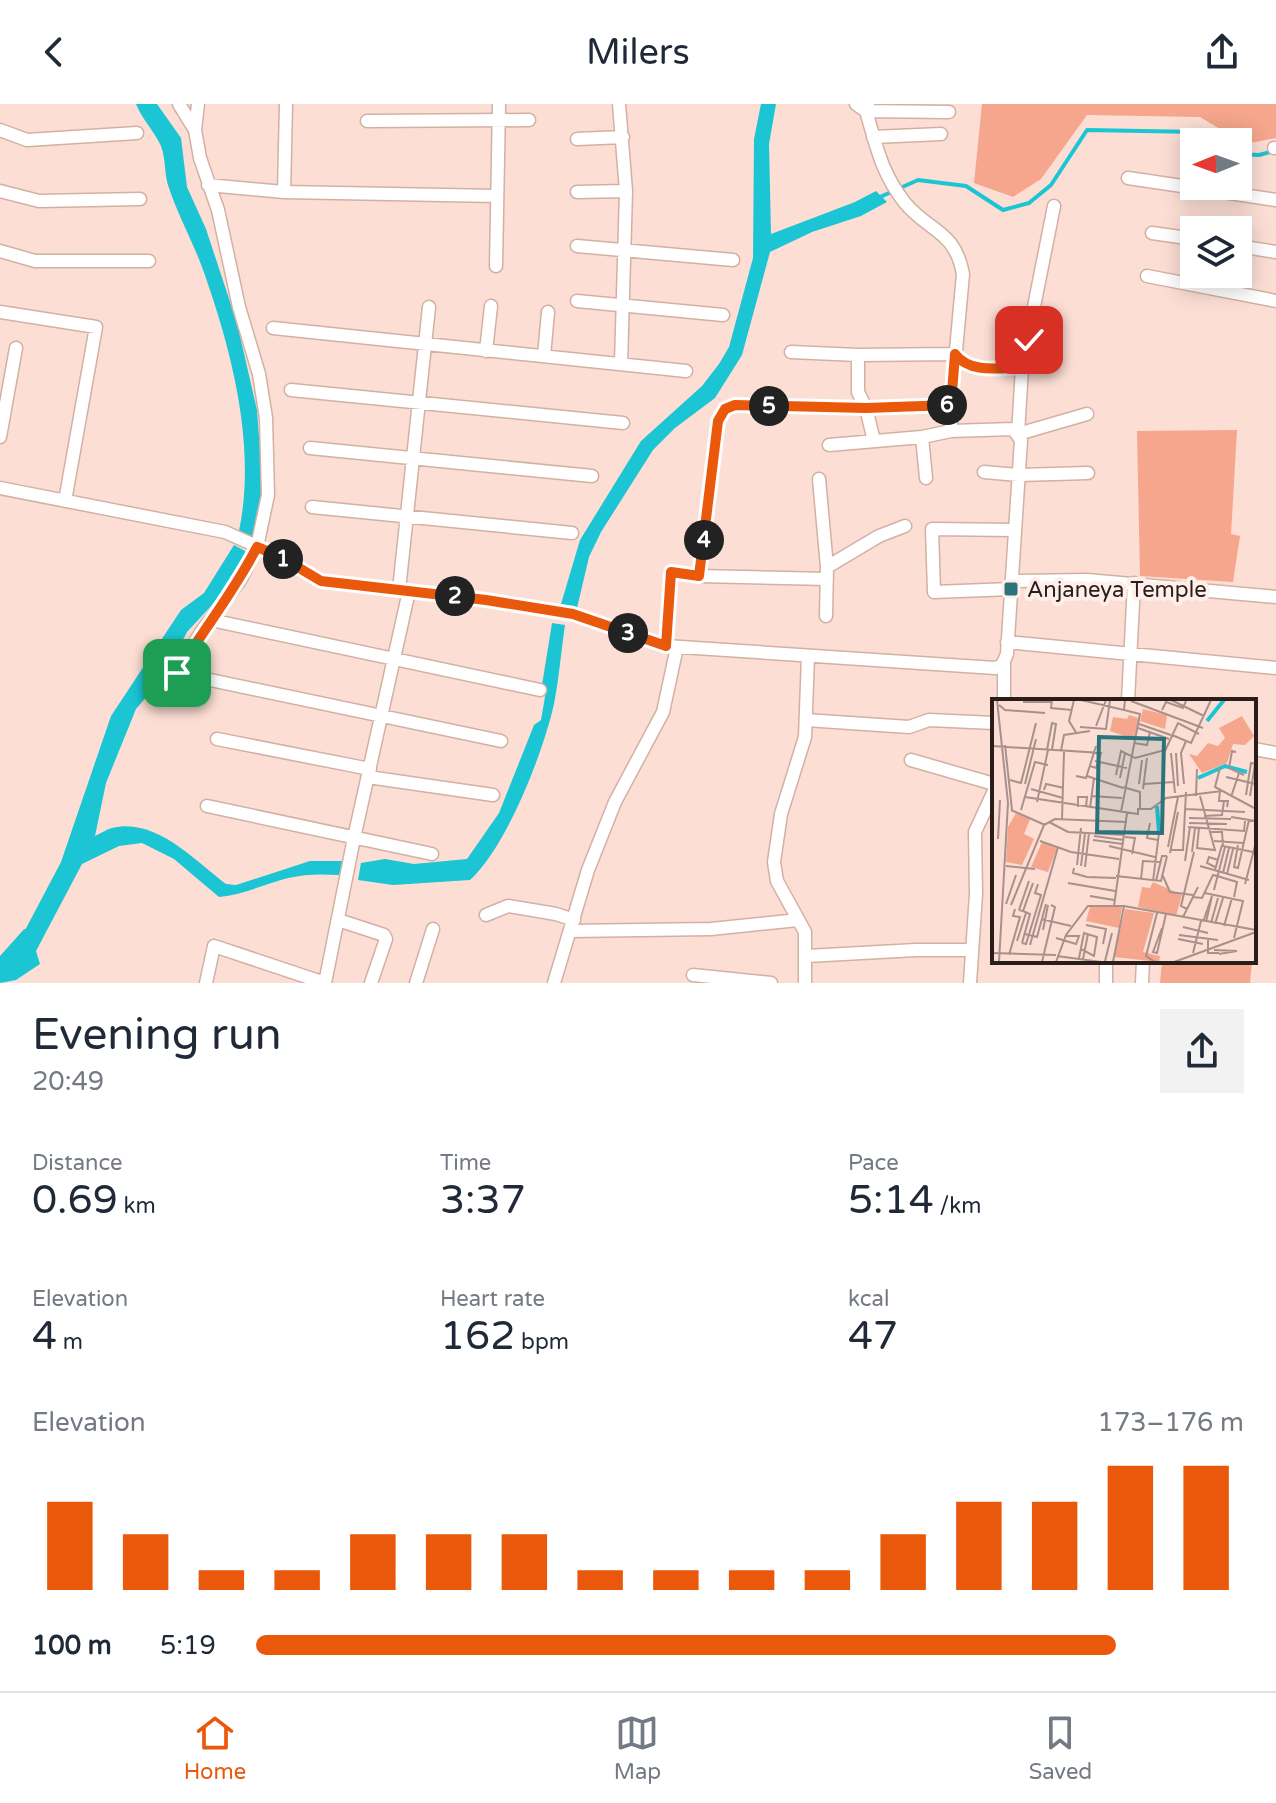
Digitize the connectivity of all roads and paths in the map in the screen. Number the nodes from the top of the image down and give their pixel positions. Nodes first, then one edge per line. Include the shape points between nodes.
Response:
1 (179, 104) edge
2 (198, 104) edge
3 (286, 104) edge
4 (499, 104) edge
5 (619, 104) edge
6 (863, 106) edge
7 (949, 112) dead end
8 (499, 119) junction
9 (529, 120) dead end
10 (367, 121) dead end
11 (0, 130) edge
12 (195, 130) junction
13 (137, 133) dead end
14 (941, 134) dead end
15 (623, 137) junction
16 (873, 137) junction
17 (577, 139) dead end
18 (1128, 178) dead end
19 (208, 185) junction
20 (0, 191) edge
21 (626, 191) junction
22 (284, 192) junction
23 (577, 192) dead end
24 (497, 196) junction
25 (140, 199) dead end
26 (1276, 200) edge
27 (1054, 206) dead end
28 (1152, 233) dead end
29 (1180, 237) edge
30 (577, 246) dead end
31 (1252, 248) edge
32 (626, 250) junction
33 (0, 251) edge
34 (1276, 252) edge
35 (733, 260) dead end
36 (149, 261) dead end
37 (496, 266) dead end
38 (1147, 276) dead end
39 (577, 301) dead end
40 (1276, 301) edge
41 (624, 305) junction
42 (491, 306) dead end
43 (429, 307) dead end
44 (0, 312) edge
45 (548, 312) dead end
46 (723, 315) dead end
47 (273, 328) dead end
48 (425, 344) junction
49 (16, 348) dead end
50 (486, 351) junction
51 (791, 352) dead end
52 (955, 354) junction
53 (858, 355) junction
54 (544, 356) junction
55 (621, 364) junction
56 (1022, 367) junction
57 (686, 371) dead end
58 (291, 390) dead end
59 (419, 402) junction
60 (951, 405) junction
61 (866, 408) junction
62 (1087, 414) dead end
63 (623, 423) dead end
64 (951, 431) junction
65 (1018, 434) junction
66 (0, 437) edge
67 (922, 437) junction
68 (874, 441) junction
69 (829, 445) dead end
70 (310, 448) dead end
71 (413, 458) junction
72 (984, 472) dead end
73 (1088, 473) dead end
74 (1019, 475) junction
75 (592, 476) dead end
76 (926, 478) dead end
77 (819, 479) dead end
78 (0, 488) edge
79 (65, 501) junction
80 (312, 507) dead end
81 (407, 516) junction
82 (905, 526) dead end
83 (1015, 530) junction
84 (572, 533) dead end
85 (257, 547) junction
86 (827, 573) junction
87 (699, 576) junction
88 (1134, 583) junction
89 (1011, 585) junction
90 (404, 590) junction
91 (1276, 597) edge
92 (826, 616) dead end
93 (211, 620) junction
94 (1007, 642) junction
95 (671, 646) junction
96 (1130, 655) junction
97 (808, 656) junction
98 (393, 661) junction
99 (1004, 661) junction
100 (1276, 668) edge
101 (540, 690) dead end
102 (1004, 699) edge
103 (1128, 699) edge
104 (380, 718) junction
105 (806, 720) junction
106 (992, 723) edge
107 (217, 739) dead end
108 (501, 741) dead end
109 (1256, 749) edge
110 (1276, 753) edge
111 (911, 760) dead end
112 (369, 773) junction
113 (992, 783) edge
114 (493, 795) dead end
115 (992, 795) edge
116 (207, 806) dead end
117 (354, 838) junction
118 (432, 854) dead end
119 (486, 915) dead end
120 (338, 920) junction
121 (798, 920) junction
122 (572, 926) junction
123 (433, 929) dead end
124 (972, 950) junction
125 (807, 956) junction
126 (1143, 963) edge
127 (693, 975) dead end
128 (751, 982) edge
129 (206, 983) edge
130 (325, 983) edge
131 (371, 983) edge
132 (416, 983) edge
133 (554, 983) edge
134 (771, 983) edge
135 (805, 983) edge
136 (970, 983) edge
137 (1142, 983) edge

1 - 12 street
2 - 12 street
3 - 22 street
4 - 8 street
5 - 15 street
6 - 7 street
6 - 16 street
8 - 9 street
8 - 10 street
8 - 24 street
11 - 13 street via 27,140
12 - 19 street
14 - 16 street
15 - 17 street
15 - 21 street
16 - 52 street via 882,170 907,206 960,255
18 - 26 street
19 - 22 street
19 - 85 street via 266,418 268,495
20 - 25 street via 39,201
21 - 23 street
21 - 32 street
22 - 24 street
24 - 37 street
27 - 56 street
28 - 29 street
30 - 32 street
31 - 34 street
32 - 35 street
32 - 41 street
33 - 36 street via 35,261
38 - 40 street
39 - 41 street
41 - 46 street
41 - 55 street
42 - 50 street
43 - 48 street
44 - 79 street via 96,327
45 - 54 street
47 - 48 street
48 - 50 street
48 - 59 street
49 - 66 street
50 - 54 street
51 - 53 street
52 - 53 street
52 - 56 street via 977,368
52 - 60 street
53 - 61 street via 858,392
54 - 55 street
55 - 57 street
56 - 65 street
58 - 59 street
59 - 63 street
59 - 71 street
60 - 61 street
60 - 64 street
61 - 68 street
61 - 87 street via 725,409 718,421
62 - 65 street
64 - 65 street via 1009,429
64 - 67 street
65 - 74 street
67 - 68 street
67 - 76 street
68 - 69 street
70 - 71 street
71 - 75 street
71 - 81 street
72 - 74 street
73 - 74 street
74 - 83 street
77 - 86 street
78 - 79 street
79 - 85 street via 235,537
80 - 81 street
81 - 84 street
81 - 90 street
82 - 86 street via 879,536
83 - 89 street
83 - 89 street via 932,529 934,592
85 - 90 street via 321,581
85 - 93 street
86 - 87 street
86 - 92 street
87 - 95 street via 671,572
88 - 89 street
88 - 91 street
88 - 96 street
89 - 94 street
90 - 95 street via 567,614
90 - 98 street
93 - 98 street
93 - 104 street via 177,673
94 - 96 street
94 - 99 street
95 - 97 street
95 - 122 street via 663,712 615,802
96 - 100 street
96 - 103 street
97 - 99 street via 995,668
97 - 105 street
98 - 101 street
98 - 104 street
99 - 102 street
104 - 108 street
104 - 112 street
105 - 106 street via 909,727 929,720
105 - 121 street via 774,862 777,881
107 - 112 street
109 - 110 street
111 - 113 street
112 - 114 street
112 - 117 street
115 - 124 street via 975,832
116 - 117 street
117 - 118 street
117 - 120 street
119 - 122 street via 508,906 556,914
120 - 130 street
120 - 131 street via 384,935
121 - 122 street via 711,929
121 - 125 street
122 - 133 street
123 - 132 street
124 - 125 street
124 - 136 street
125 - 135 street
126 - 137 street
127 - 128 street
128 - 134 street
129 - 130 street via 214,946

